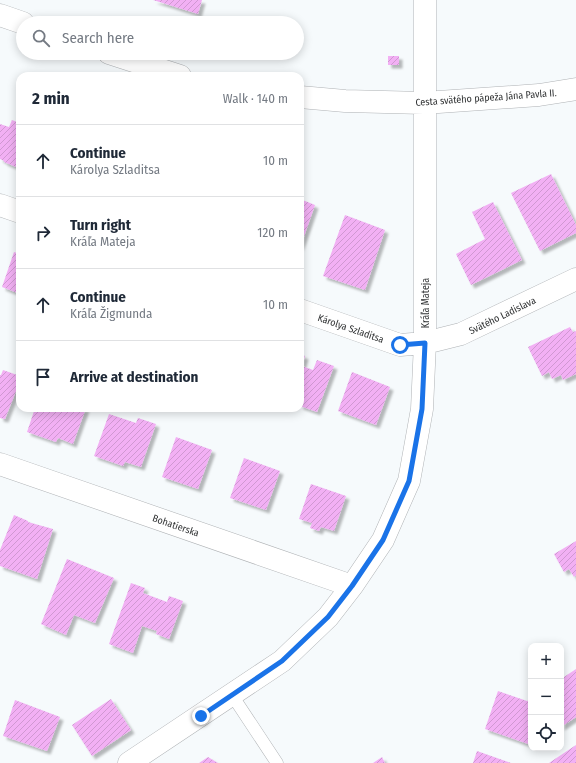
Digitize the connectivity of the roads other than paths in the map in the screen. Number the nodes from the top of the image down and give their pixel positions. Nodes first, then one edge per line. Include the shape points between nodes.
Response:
1 (425, 0) edge
2 (0, 15) edge
3 (16, 21) edge
4 (131, 60) edge
5 (168, 72) edge
6 (576, 90) edge
7 (304, 97) edge
8 (424, 104) junction
9 (0, 205) edge
10 (16, 211) edge
11 (576, 279) edge
12 (304, 311) edge
13 (425, 343) junction
14 (0, 464) edge
15 (352, 586) junction
16 (232, 696) junction
17 (129, 763) edge
18 (277, 763) edge

1 - 8 street, Kráľa Mateja
2 - 3 street
4 - 5 street
6 - 8 street, Cesta svätého pápeža Jána Pavla II.
7 - 8 street, Cesta svätého pápeža Jána Pavla II.
8 - 13 street, Kráľa Mateja
9 - 10 street
11 - 13 street, Svätého Ladislava via 461,334
12 - 13 street, Károlya Szladitsa via 400,345
13 - 15 street, Kráľa Mateja via 422,409 409,481 383,540
14 - 15 street, Bohatierska
15 - 16 street, Kráľa Mateja via 328,617 282,661
16 - 17 street, Kráľa Mateja
16 - 18 lane

